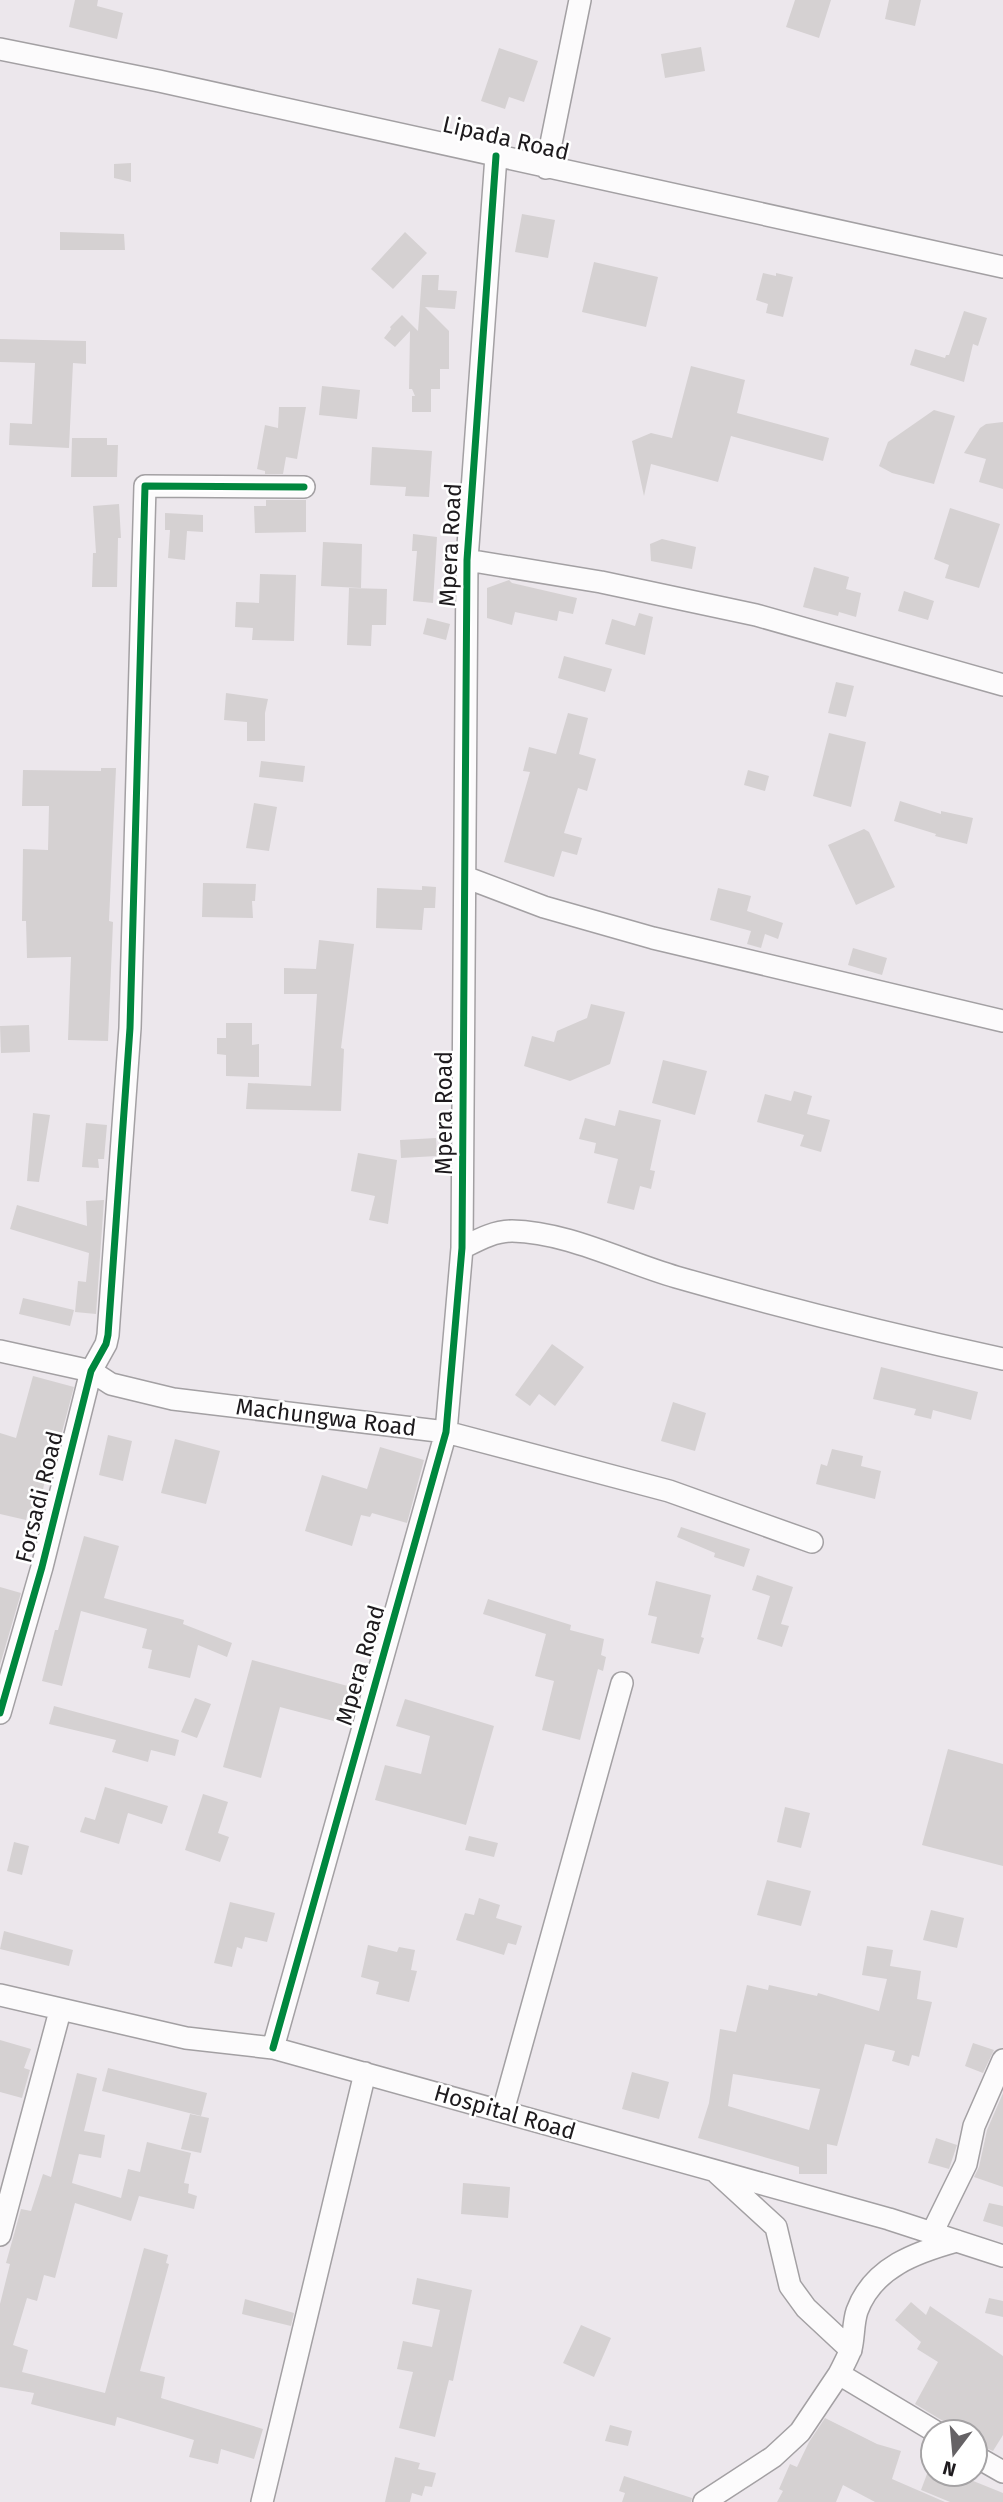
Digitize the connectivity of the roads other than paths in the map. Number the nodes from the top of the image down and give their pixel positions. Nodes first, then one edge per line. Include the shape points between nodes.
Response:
1 (580, 0) edge
2 (0, 49) edge
3 (496, 156) junction
4 (546, 167) junction
5 (1003, 267) edge
6 (304, 487) dead end
7 (467, 560) junction
8 (1003, 685) edge
9 (465, 877) junction
10 (1003, 1021) edge
11 (462, 1248) junction
12 (0, 1351) edge
13 (1003, 1359) edge
14 (91, 1371) junction
15 (446, 1432) junction
16 (811, 1542) dead end
17 (622, 1683) dead end
18 (0, 1713) edge
19 (0, 1995) edge
20 (60, 2011) junction
21 (273, 2048) junction
22 (1003, 2060) edge
23 (365, 2073) junction
24 (503, 2111) junction
25 (713, 2170) junction
26 (932, 2233) junction
27 (0, 2235) edge
28 (958, 2241) junction
29 (1003, 2256) edge
30 (851, 2350) junction
31 (839, 2374) junction
32 (919, 2422) edge
33 (262, 2502) edge
34 (704, 2502) edge

1 - 4 street
2 - 3 street, Lipada Road
3 - 4 street, Lipada Road
3 - 7 street, Mpera Road
4 - 5 street, Lipada Road
6 - 14 street, Forsadi Road via 145,486 130,1028 108,1335
7 - 8 street via 756,615
7 - 9 street, Mpera Road
9 - 10 street via 544,907 653,938
9 - 11 street, Mpera Road
11 - 13 street via 510,1231 552,1236 745,1297
11 - 15 street, Mpera Road
12 - 14 street, Machungwa Road
14 - 15 street, Machungwa Road via 111,1384 173,1399
14 - 18 street, Forsadi Road
15 - 16 street, Machungwa Road via 669,1491
15 - 21 street, Mpera Road
17 - 24 street
19 - 20 street, Hospital Road
20 - 21 street, Hospital Road via 186,2038
20 - 27 street
21 - 23 street, Hospital Road
22 - 26 street via 974,2126 966,2164
23 - 24 street, Hospital Road
23 - 33 street
24 - 25 street, Hospital Road
25 - 26 street, Hospital Road
25 - 30 street via 776,2227 790,2286 806,2308
26 - 28 street, Hospital Road
28 - 29 street, Hospital Road
28 - 30 street via 910,2256 870,2288 857,2311
30 - 31 street
31 - 32 street
31 - 34 street via 800,2432 764,2463

